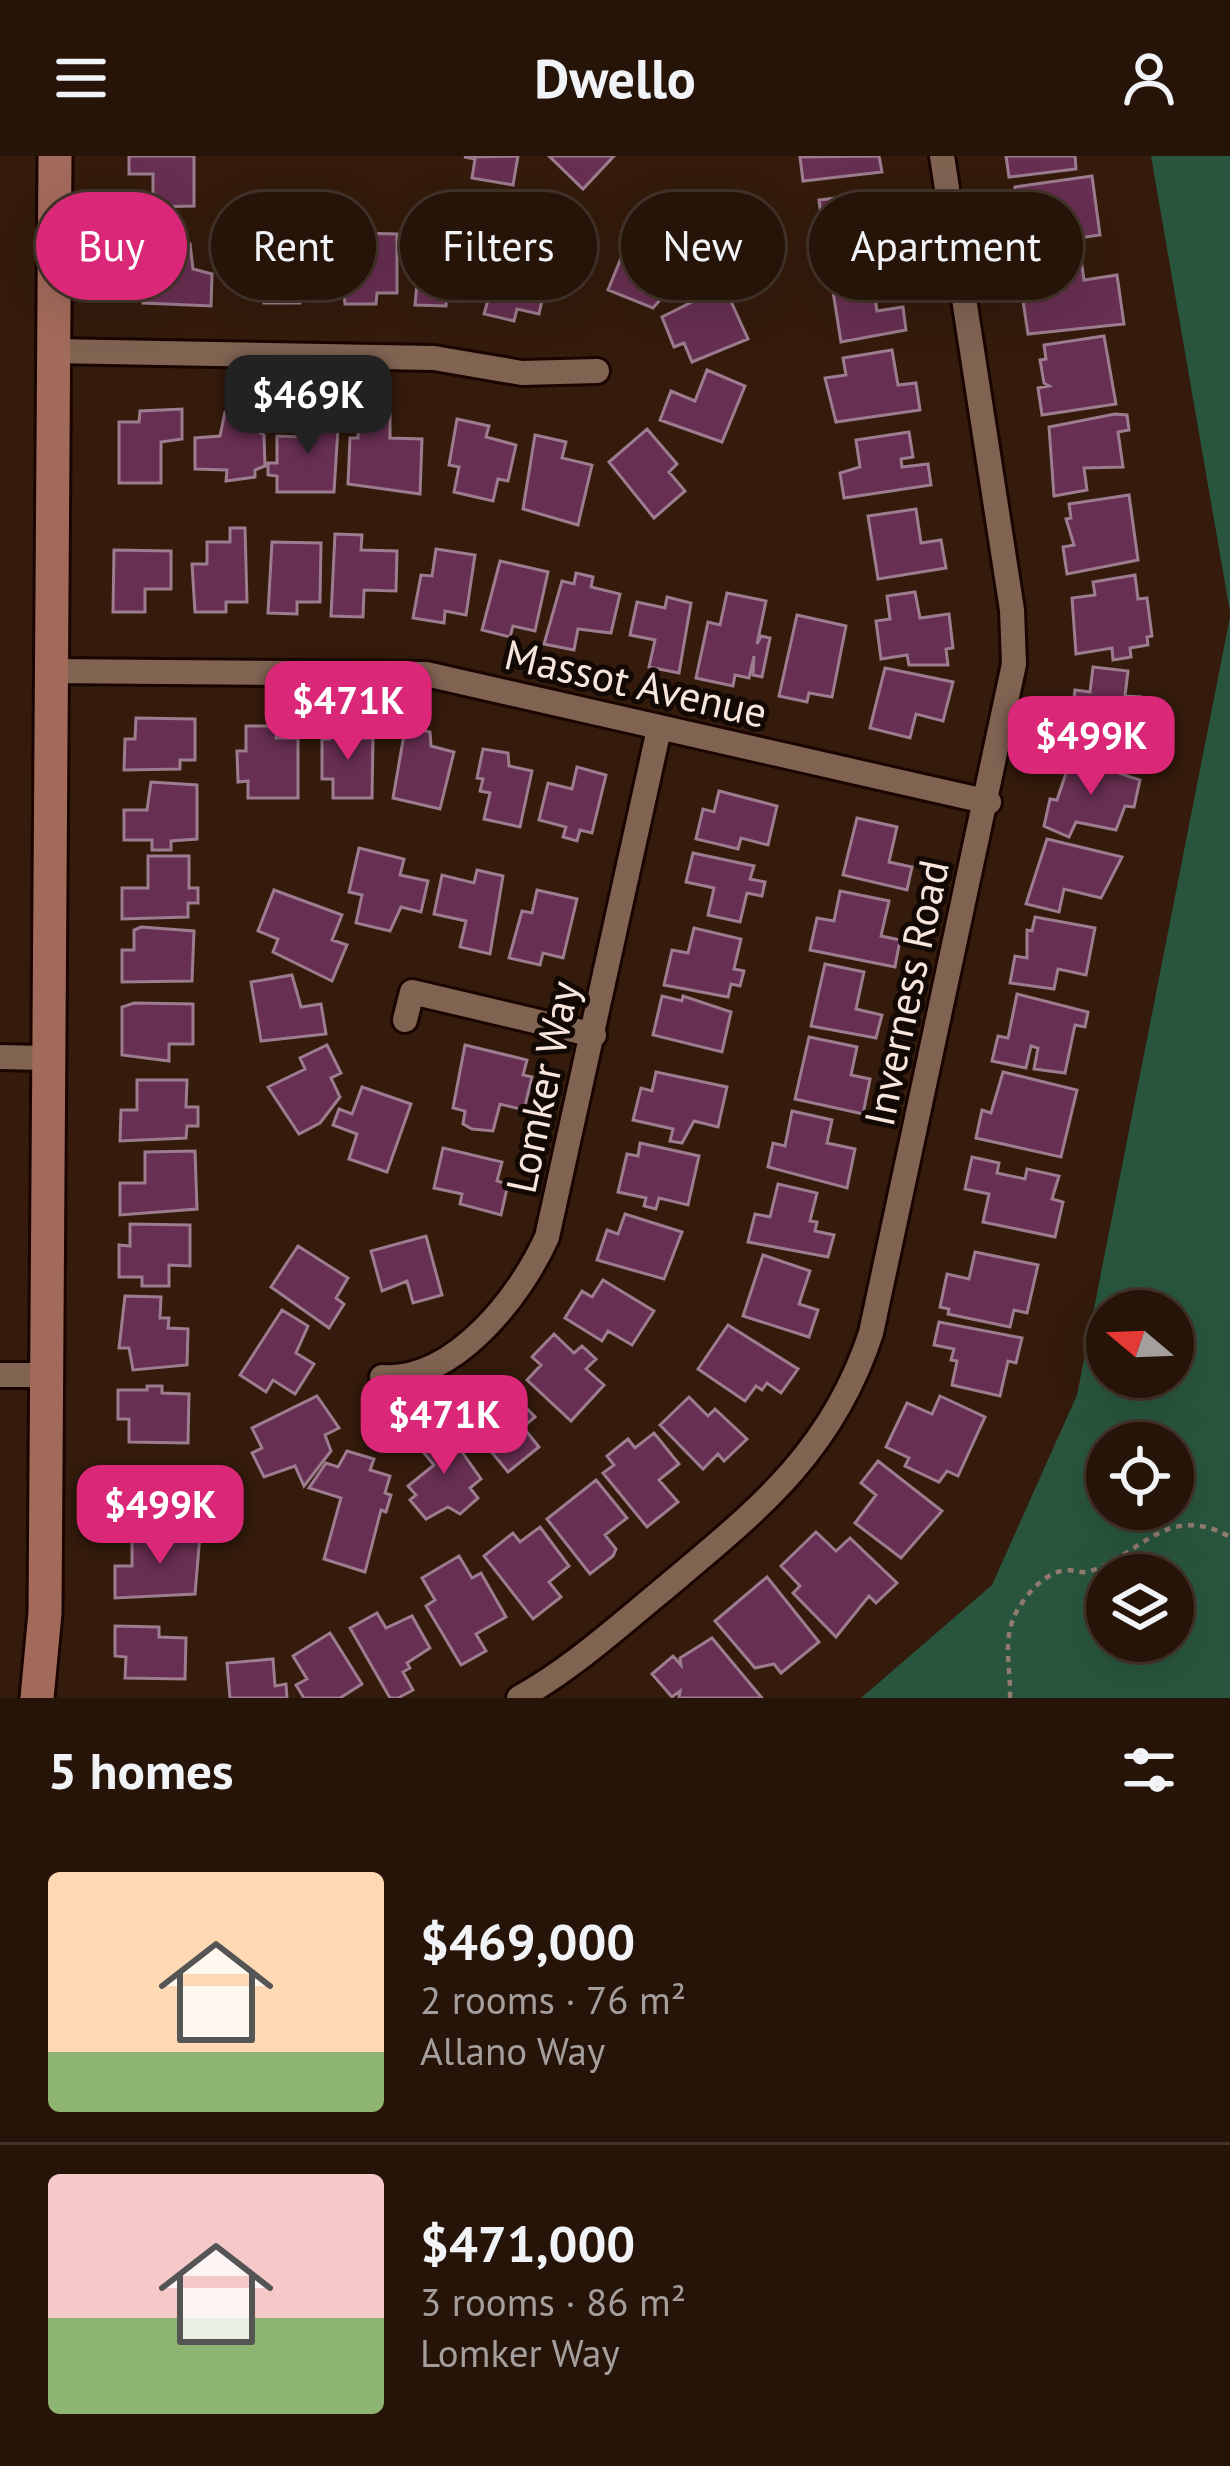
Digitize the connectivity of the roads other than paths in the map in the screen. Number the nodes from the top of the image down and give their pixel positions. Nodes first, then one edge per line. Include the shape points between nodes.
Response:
1 (55, 156) edge
2 (942, 156) edge
3 (52, 351) junction
4 (597, 371) dead end
5 (47, 671) junction
6 (659, 728) junction
7 (988, 802) junction
8 (405, 1019) dead end
9 (594, 1035) junction
10 (0, 1057) edge
11 (45, 1058) junction
12 (0, 1375) edge
13 (46, 1375) junction
14 (382, 1377) dead end
15 (37, 1698) edge
16 (519, 1698) edge

1 - 3 main road
2 - 7 street, Inverness Road via 1014,638
3 - 4 street via 434,358 522,373
3 - 5 main road
5 - 6 street, Massot Avenue via 426,674
5 - 11 main road
6 - 7 street, Massot Avenue
6 - 9 street, Lomker Way
7 - 16 street, Inverness Road via 871,1333 838,1412 772,1498 561,1674
8 - 9 street via 412,992
9 - 14 street, Lomker Way via 555,1214 526,1280 482,1332 409,1379
10 - 11 street
11 - 13 main road
12 - 13 street
13 - 15 main road

